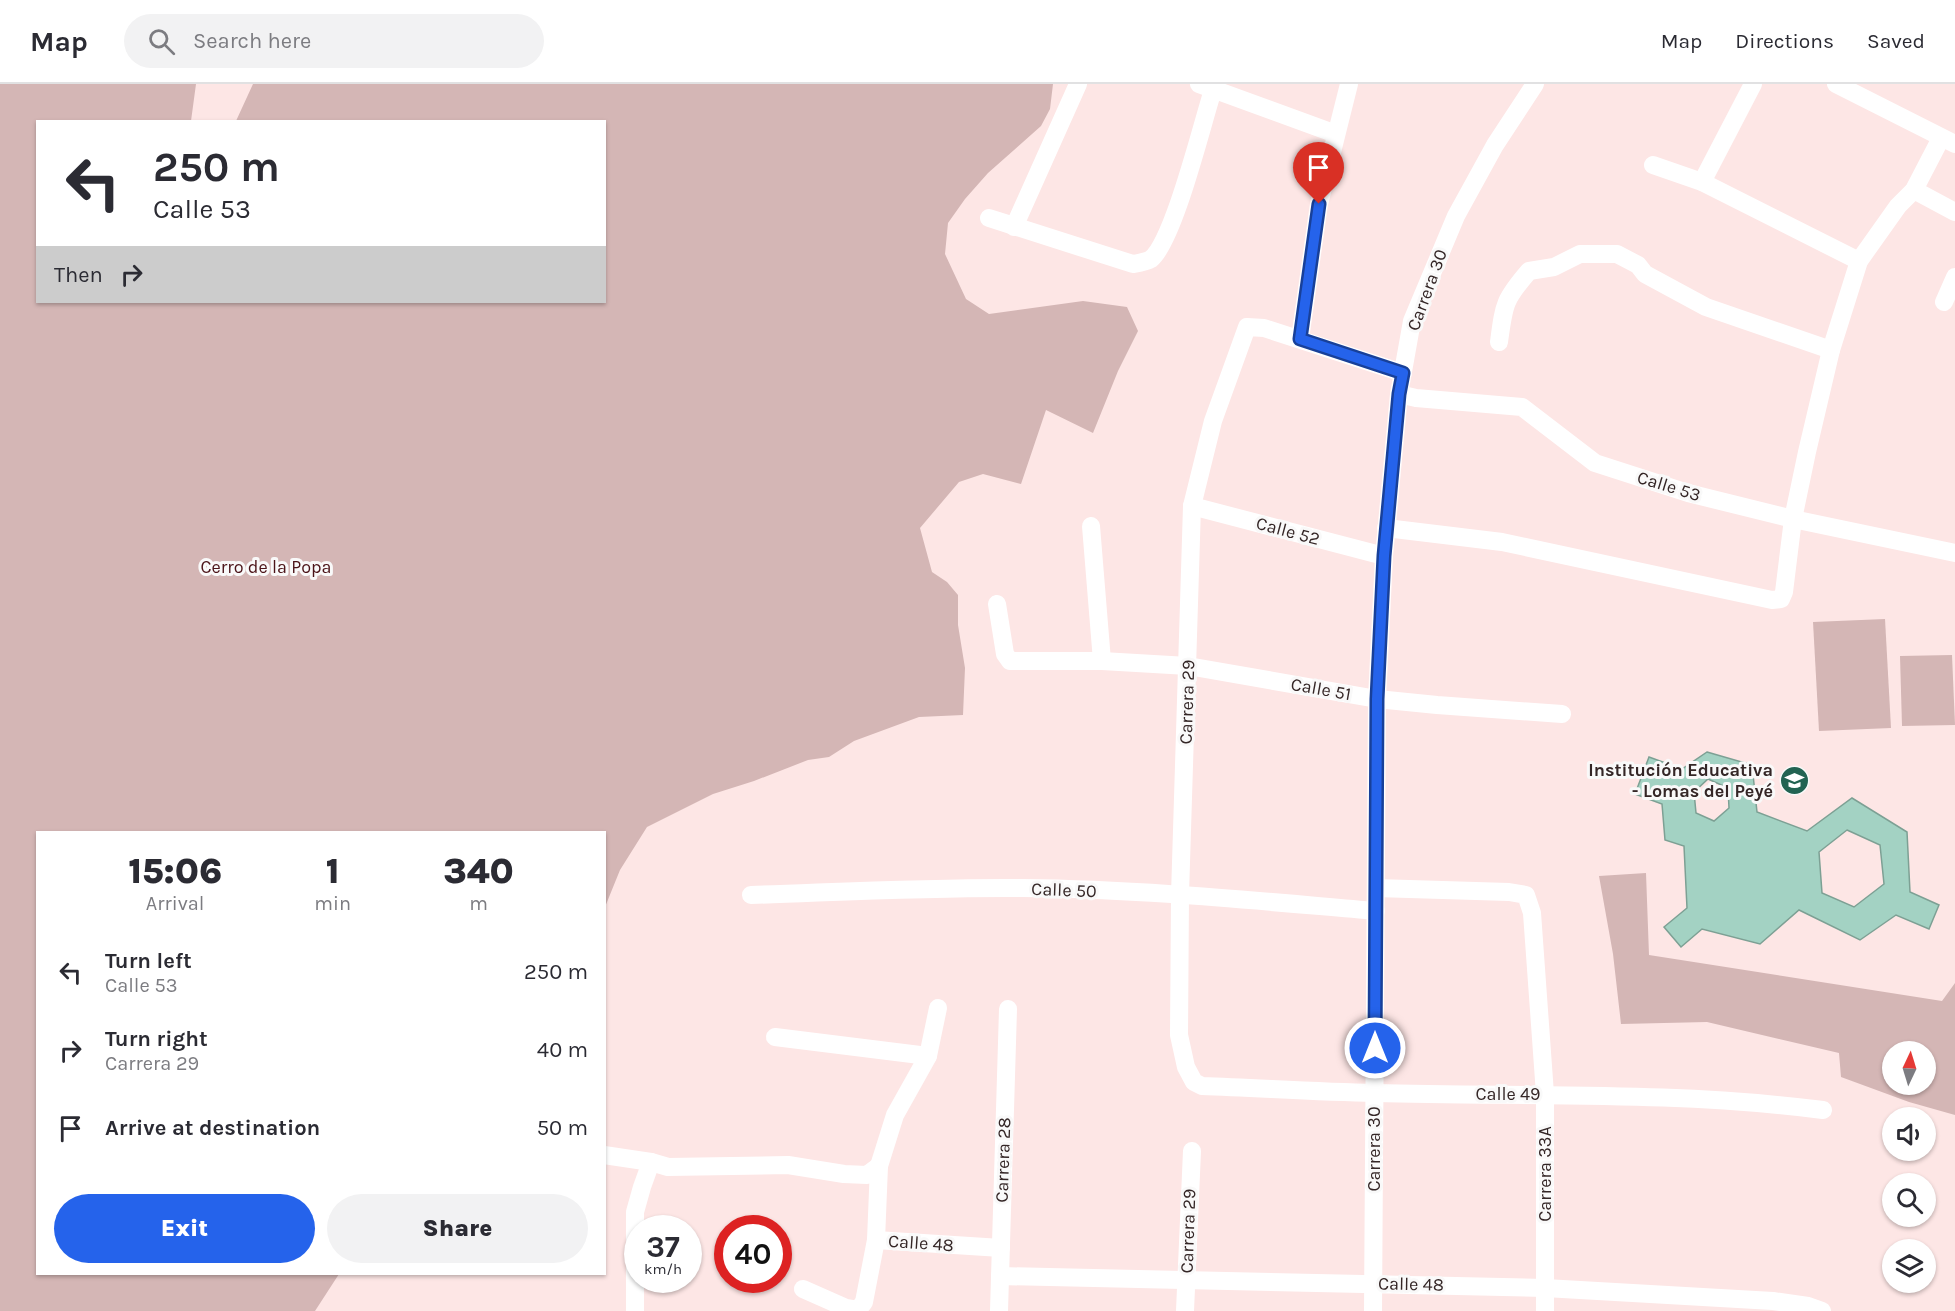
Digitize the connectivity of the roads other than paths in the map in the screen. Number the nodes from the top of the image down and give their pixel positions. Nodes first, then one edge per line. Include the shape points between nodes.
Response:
1 (1078, 84) edge
2 (1249, 84) edge
3 (1349, 84) edge
4 (1535, 84) edge
5 (1753, 84) edge
6 (1836, 84) edge
7 (1206, 87) edge
8 (1247, 103) junction
9 (1336, 134) junction
10 (1948, 141) edge
11 (1653, 165) dead end
12 (1702, 182) junction
13 (1914, 190) junction
14 (1955, 212) edge
15 (989, 218) dead end
16 (1014, 227) junction
17 (1859, 261) junction
18 (1955, 277) edge
19 (1944, 302) dead end
20 (1300, 339) junction
21 (1499, 342) dead end
22 (1831, 350) junction
23 (1403, 373) junction
24 (1399, 394) junction
25 (1192, 506) junction
26 (1793, 519) junction
27 (1091, 526) dead end
28 (1386, 528) junction
29 (1955, 553) edge
30 (1384, 556) junction
31 (998, 604) dead end
32 (1102, 661) junction
33 (1188, 666) junction
34 (1377, 699) junction
35 (1562, 714) dead end
36 (1376, 888) junction
37 (751, 895) dead end
38 (1180, 895) junction
39 (1376, 911) junction
40 (938, 1008) dead end
41 (1008, 1009) dead end
42 (775, 1037) dead end
43 (928, 1056) junction
44 (1194, 1082) joint
45 (1375, 1093) junction
46 (1545, 1094) junction
47 (1823, 1110) dead end
48 (1192, 1151) dead end
49 (606, 1155) edge
50 (651, 1162) junction
51 (879, 1166) junction
52 (876, 1240) junction
53 (1001, 1248) junction
54 (1000, 1276) junction
55 (1186, 1279) junction
56 (1374, 1283) junction
57 (1545, 1288) junction
58 (803, 1289) dead end
59 (635, 1311) edge
60 (999, 1311) edge
61 (1185, 1311) edge
62 (1373, 1311) edge
63 (1545, 1311) edge
64 (1822, 1311) edge

1 - 16 street
2 - 8 street
3 - 9 street
4 - 23 street, Carrera 30 via 1494,145 1456,216 1412,321
5 - 12 street
6 - 10 street
7 - 8 street
7 - 16 street via 1181,196 1162,246 1149,260 1133,264
8 - 9 street
9 - 20 street via 1319,204
10 - 13 street
11 - 12 street
12 - 17 street
13 - 14 street
13 - 17 street
15 - 16 street
17 - 22 street
18 - 19 street
20 - 23 street
20 - 25 street, Carrera 29 via 1264,327 1247,327 1213,421
21 - 22 street via 1503,307 1529,271 1554,267 1580,254 1617,254 1706,307
22 - 26 street
23 - 24 street, Carrera 30
24 - 26 street, Calle 53 via 1416,399 1522,407 1594,463 1688,493
24 - 28 street, Carrera 30
25 - 30 street, Calle 52
25 - 33 street, Carrera 29
26 - 28 street via 1784,592 1781,599 1772,600 1502,542
26 - 29 street, Calle 53
27 - 32 street
28 - 30 street, Carrera 30
30 - 34 street, Carrera 30
31 - 32 street, Calle 51 via 1005,654 1010,661
32 - 33 street, Calle 51
33 - 34 street, Calle 51
33 - 38 street, Carrera 29
34 - 35 street, Calle 51
34 - 36 street, Carrera 30
36 - 39 street, Carrera 30
36 - 46 street, Carrera 33A via 1526,895 1532,913
37 - 38 street, Calle 50 via 1001,888
38 - 39 street, Calle 50
38 - 44 street, Carrera 29 via 1179,1035 1186,1067
39 - 45 street, Carrera 30
40 - 43 street
41 - 53 street, Carrera 28
42 - 43 street
43 - 51 street via 895,1115
44 - 45 street, Calle 49 via 1202,1086
45 - 46 street, Calle 49
45 - 56 street, Carrera 30
46 - 47 street, Calle 49 via 1676,1097
46 - 57 street, Carrera 33A
48 - 55 street, Carrera 29
49 - 50 street
50 - 51 street via 668,1167 788,1166 867,1175
50 - 59 street via 635,1212
51 - 52 street
52 - 53 street, Calle 48
52 - 58 street via 864,1302 858,1310
53 - 54 street, Carrera 28
54 - 55 street, Calle 48
54 - 60 street, Carrera 28
55 - 56 street, Calle 48
55 - 61 street, Carrera 29
56 - 57 street, Calle 48
56 - 62 street, Carrera 30
57 - 63 street, Carrera 33A
57 - 64 street, Calle 48 via 1773,1301

